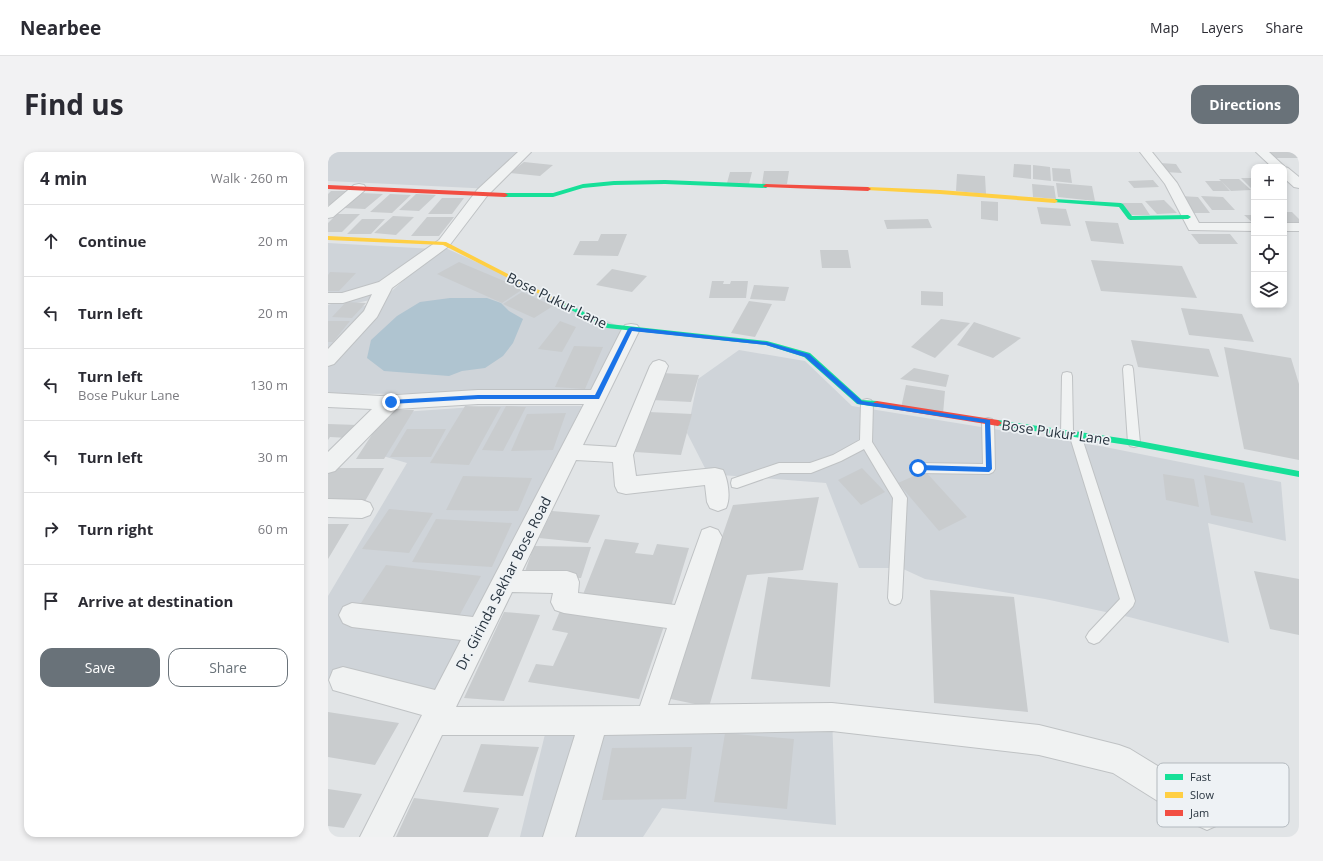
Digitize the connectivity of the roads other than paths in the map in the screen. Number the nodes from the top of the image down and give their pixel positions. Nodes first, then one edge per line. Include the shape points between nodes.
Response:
1 (524, 152) edge
2 (1146, 152) edge
3 (1262, 152) edge
4 (1276, 164) edge
5 (1287, 174) edge
6 (1299, 184) edge
7 (328, 187) edge
8 (359, 188) junction
9 (482, 192) junction
10 (328, 214) edge
11 (1188, 218) junction
12 (1251, 227) edge
13 (1287, 227) edge
14 (1299, 227) edge
15 (328, 238) edge
16 (444, 243) junction
17 (385, 284) junction
18 (328, 298) edge
19 (631, 329) junction
20 (328, 360) edge
21 (658, 366) dead end
22 (1128, 369) dead end
23 (1067, 376) dead end
24 (597, 397) junction
25 (328, 400) edge
26 (391, 402) junction
27 (868, 403) junction
28 (988, 422) junction
29 (1071, 435) junction
30 (866, 442) junction
31 (1134, 443) junction
32 (569, 452) junction
33 (623, 455) junction
34 (328, 465) edge
35 (918, 468) dead end
36 (1299, 474) edge
37 (737, 483) dead end
38 (718, 502) dead end
39 (328, 508) edge
40 (362, 509) dead end
41 (710, 537) dead end
42 (504, 581) junction
43 (895, 598) dead end
44 (352, 615) dead end
45 (682, 618) junction
46 (479, 630) junction
47 (1094, 637) dead end
48 (343, 680) dead end
49 (438, 713) junction
50 (594, 720) junction
51 (649, 720) junction
52 (1157, 783) edge
53 (376, 837) edge
54 (559, 837) edge

1 - 9 street
2 - 11 street via 1171,183
3 - 4 street
5 - 6 street
7 - 8 street
8 - 9 street
8 - 10 street
9 - 11 street via 520,196 553,195 583,186 614,183 740,184 940,192 1121,205 1130,218
9 - 16 street
11 - 12 street via 1194,227
13 - 14 street
15 - 16 street
16 - 17 street
16 - 19 street, Bose Pukur Lane via 607,326
17 - 18 street via 343,298
17 - 20 street via 371,313
19 - 24 street, Dr. Girinda Sekhar Bose Road
19 - 27 street, Bose Pukur Lane via 767,343 807,355 860,402
21 - 33 street
22 - 31 lane
23 - 29 lane
24 - 26 street via 478,397
24 - 32 street, Dr. Girinda Sekhar Bose Road
25 - 26 street
26 - 34 street
27 - 28 street, Bose Pukur Lane
27 - 30 lane
28 - 29 street, Bose Pukur Lane
28 - 35 lane via 989,469
29 - 31 street, Bose Pukur Lane
29 - 47 lane via 1128,601
30 - 37 lane via 837,458 811,468 779,468
30 - 43 lane via 900,498
31 - 36 street, Bose Pukur Lane
32 - 33 street
32 - 42 street, Dr. Girinda Sekhar Bose Road
33 - 38 street via 626,486 715,476
39 - 40 street
41 - 45 street
42 - 45 street via 567,582 564,602
42 - 46 street, Dr. Girinda Sekhar Bose Road
44 - 46 street
45 - 51 street
46 - 49 street, Dr. Girinda Sekhar Bose Road
48 - 49 street
49 - 50 street
49 - 53 street, Dr. Girinda Sekhar Bose Road
50 - 51 street
50 - 54 street
51 - 52 street via 832,717 1039,740 1119,760

